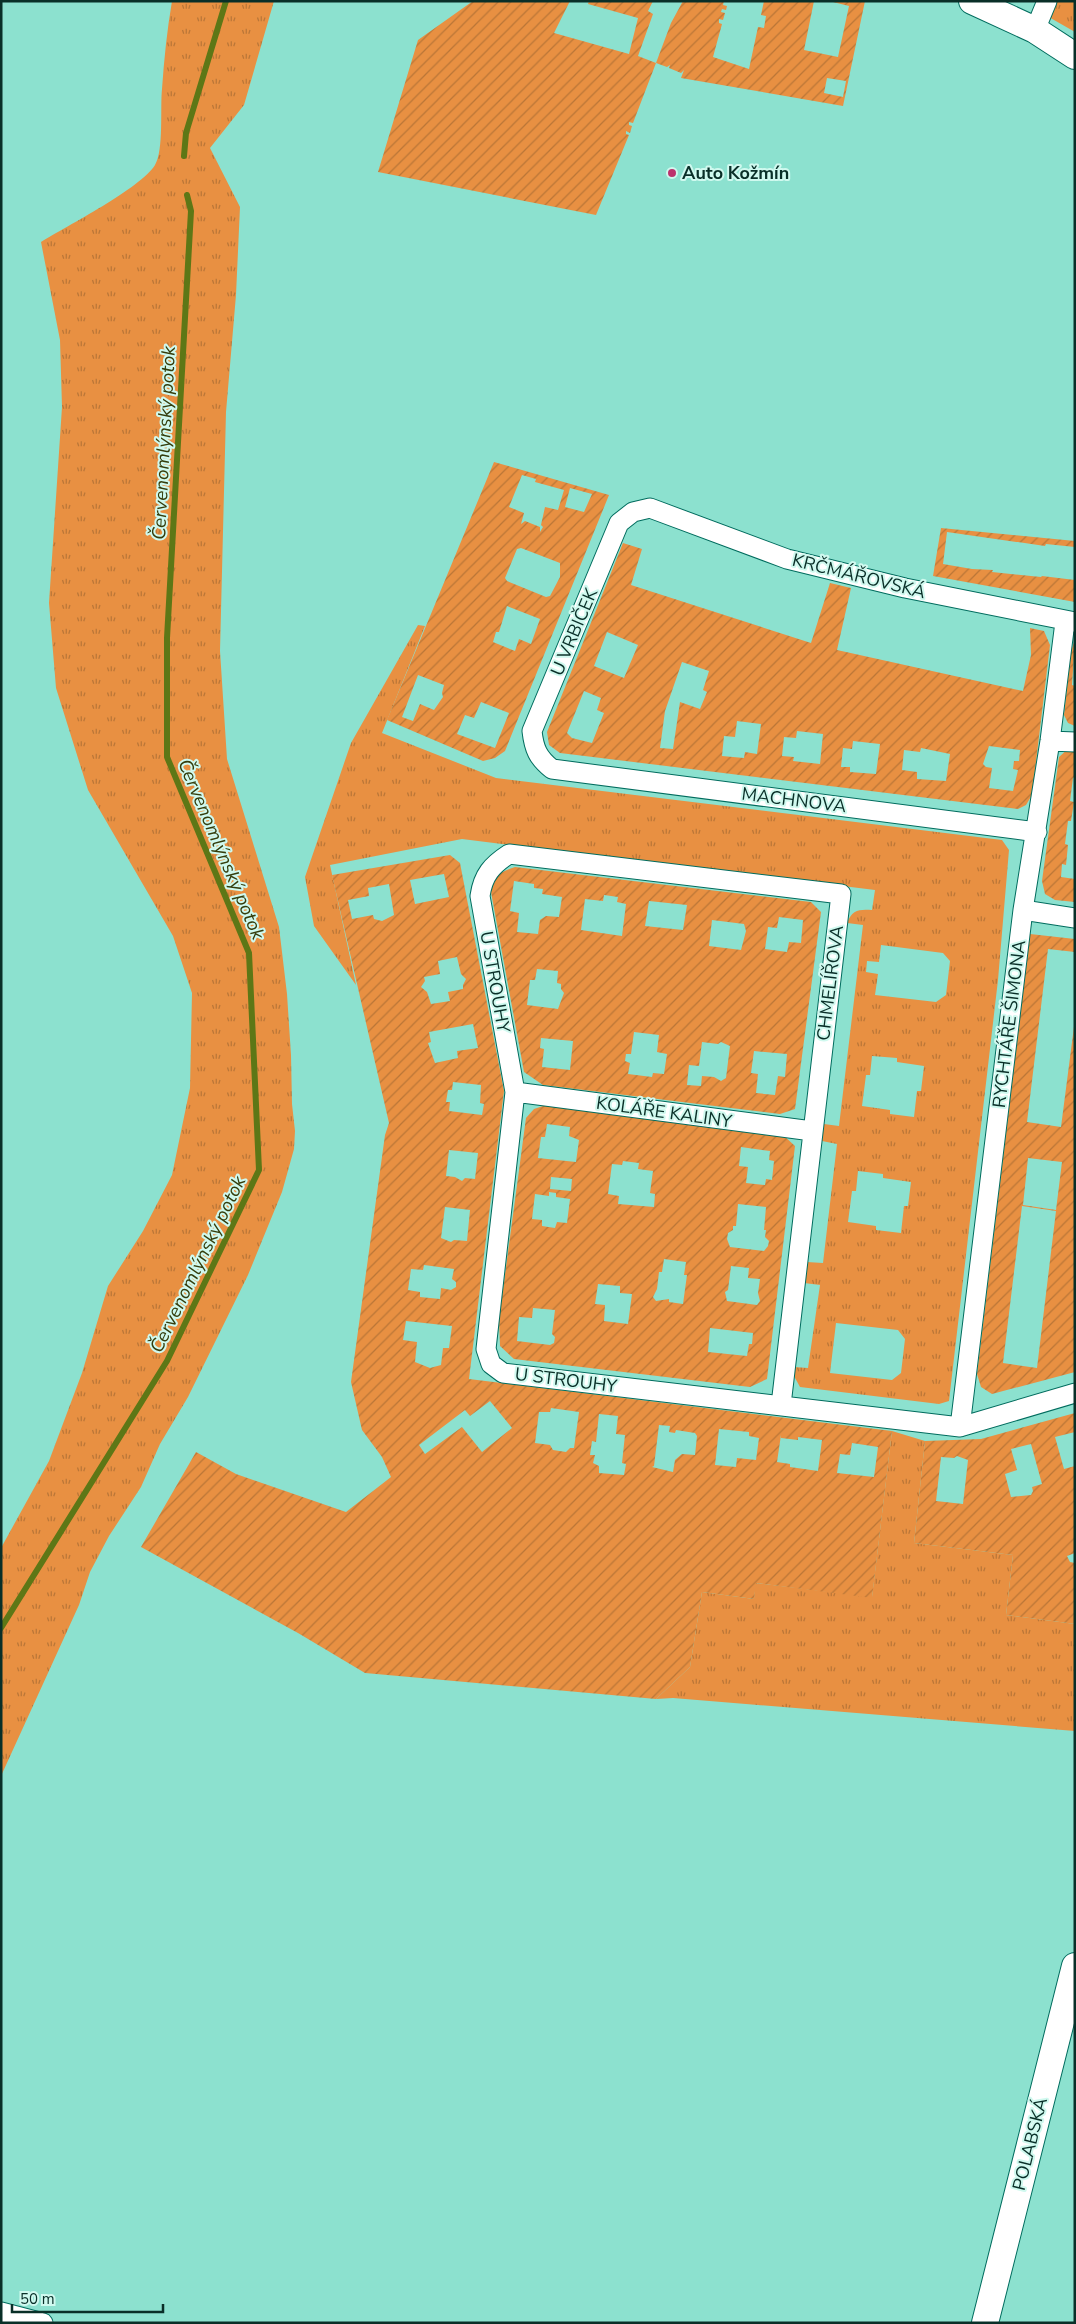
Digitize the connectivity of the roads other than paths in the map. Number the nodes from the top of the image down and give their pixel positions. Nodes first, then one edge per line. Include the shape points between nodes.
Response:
1 (972, 1) edge
2 (1047, 1) edge
3 (1035, 30) junction
4 (1075, 56) edge
5 (650, 508) joint
6 (1070, 622) edge
7 (1050, 741) junction
8 (1075, 742) edge
9 (552, 769) joint
10 (1037, 832) junction
11 (509, 854) joint
12 (1023, 910) junction
13 (1075, 918) edge
14 (515, 1092) junction
15 (812, 1131) junction
16 (1075, 1393) edge
17 (781, 1405) junction
18 (960, 1427) junction
19 (1075, 1966) edge
20 (1, 2312) edge
21 (43, 2323) edge
22 (985, 2323) edge

1 - 3 street
2 - 3 street
3 - 4 street
5 - 6 street, KRČMÁŘOVSKÁ via 787,559 905,588
5 - 9 street, U VRBIČEK via 633,512 619,523 532,731 540,759
6 - 7 street, RYCHTÁŘE ŠIMONA
7 - 8 street
7 - 10 street, RYCHTÁŘE ŠIMONA
9 - 10 street, MACHNOVA
10 - 12 street, RYCHTÁŘE ŠIMONA
11 - 14 street, U STROUHY via 488,871 481,884 480,896
11 - 15 street, CHMELÍŘOVA via 841,894
12 - 13 street
12 - 18 street, RYCHTÁŘE ŠIMONA
14 - 15 street, KOLÁŘE KALINY
14 - 17 street, U STROUHY via 486,1349 491,1364 503,1373
15 - 17 street, CHMELÍŘOVA
16 - 18 street, U STROUHY
17 - 18 street, U STROUHY
19 - 22 street, POLABSKÁ
20 - 21 street

